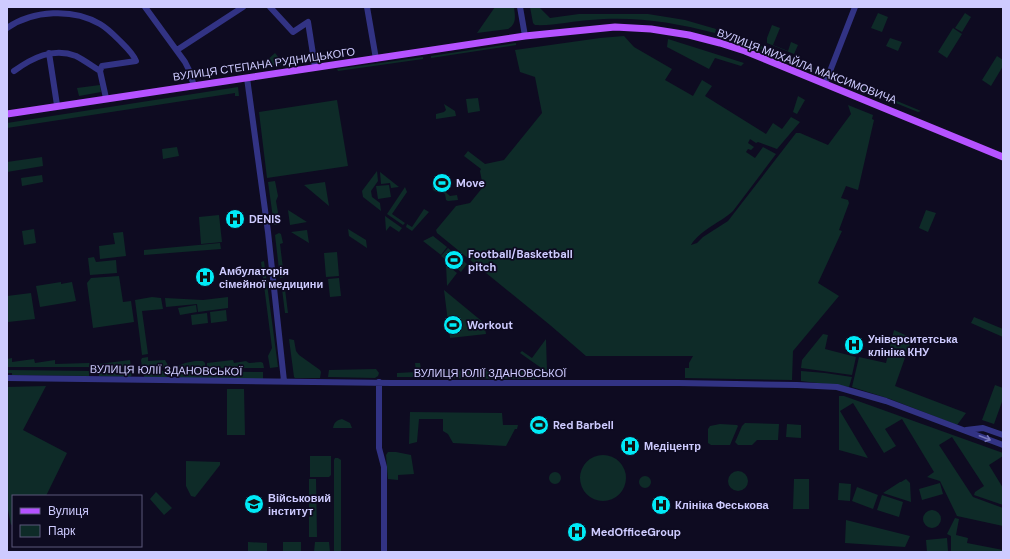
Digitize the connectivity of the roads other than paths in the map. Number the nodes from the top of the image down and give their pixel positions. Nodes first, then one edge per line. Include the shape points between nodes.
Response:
1 (243, 7) edge
2 (270, 7) edge
3 (367, 7) edge
4 (520, 7) edge
5 (855, 7) edge
6 (149, 8) edge
7 (42, 10) edge
8 (7, 28) edge
9 (525, 36) junction
10 (177, 50) junction
11 (49, 53) junction
12 (376, 58) junction
13 (315, 64) junction
14 (14, 71) dead end
15 (100, 71) junction
16 (247, 78) junction
17 (824, 84) junction
18 (194, 86) junction
19 (106, 98) junction
20 (58, 105) junction
21 (7, 114) edge
22 (1003, 157) edge
23 (7, 378) edge
24 (284, 381) junction
25 (379, 382) junction
26 (966, 430) junction
27 (1003, 435) edge
28 (1003, 444) edge
29 (384, 552) edge

1 - 10 street
2 - 13 street via 293,32 308,22
3 - 12 street
4 - 9 street
5 - 17 street
6 - 10 street
7 - 8 street
7 - 15 street via 80,17 100,24 121,42 136,62 102,66
9 - 12 main road, ВУЛИЦЯ СТЕПАНА РУДНИЦЬКОГО
9 - 17 main road, ВУЛИЦЯ МИХАЙЛА МАКСИМОВИЧА via 615,27 674,32 738,49
10 - 18 street via 189,70
11 - 14 street via 34,58
11 - 15 street via 74,56
11 - 20 street
12 - 13 main road, ВУЛИЦЯ СТЕПАНА РУДНИЦЬКОГО
13 - 16 main road, ВУЛИЦЯ СТЕПАНА РУДНИЦЬКОГО
15 - 19 street
16 - 18 main road, ВУЛИЦЯ СТЕПАНА РУДНИЦЬКОГО
16 - 24 street via 268,232
17 - 22 main road, ВУЛИЦЯ МИХАЙЛА МАКСИМОВИЧА
18 - 19 main road, ВУЛИЦЯ СТЕПАНА РУДНИЦЬКОГО
19 - 20 main road, ВУЛИЦЯ СТЕПАНА РУДНИЦЬКОГО
20 - 21 main road, ВУЛИЦЯ СТЕПАНА РУДНИЦЬКОГО
23 - 24 street, ВУЛИЦЯ ЮЛІЇ ЗДАНОВСЬКОЇ
24 - 25 street, ВУЛИЦЯ ЮЛІЇ ЗДАНОВСЬКОЇ
25 - 26 street, ВУЛИЦЯ ЮЛІЇ ЗДАНОВСЬКОЇ via 675,383 837,387 886,400
25 - 29 street via 379,448 384,467
26 - 27 street, ВУЛИЦЯ ЮЛІЇ ЗДАНОВСЬКОЇ via 982,428
26 -> 28 street, ВУЛИЦЯ ЮЛІЇ ЗДАНОВСЬКОЇ

